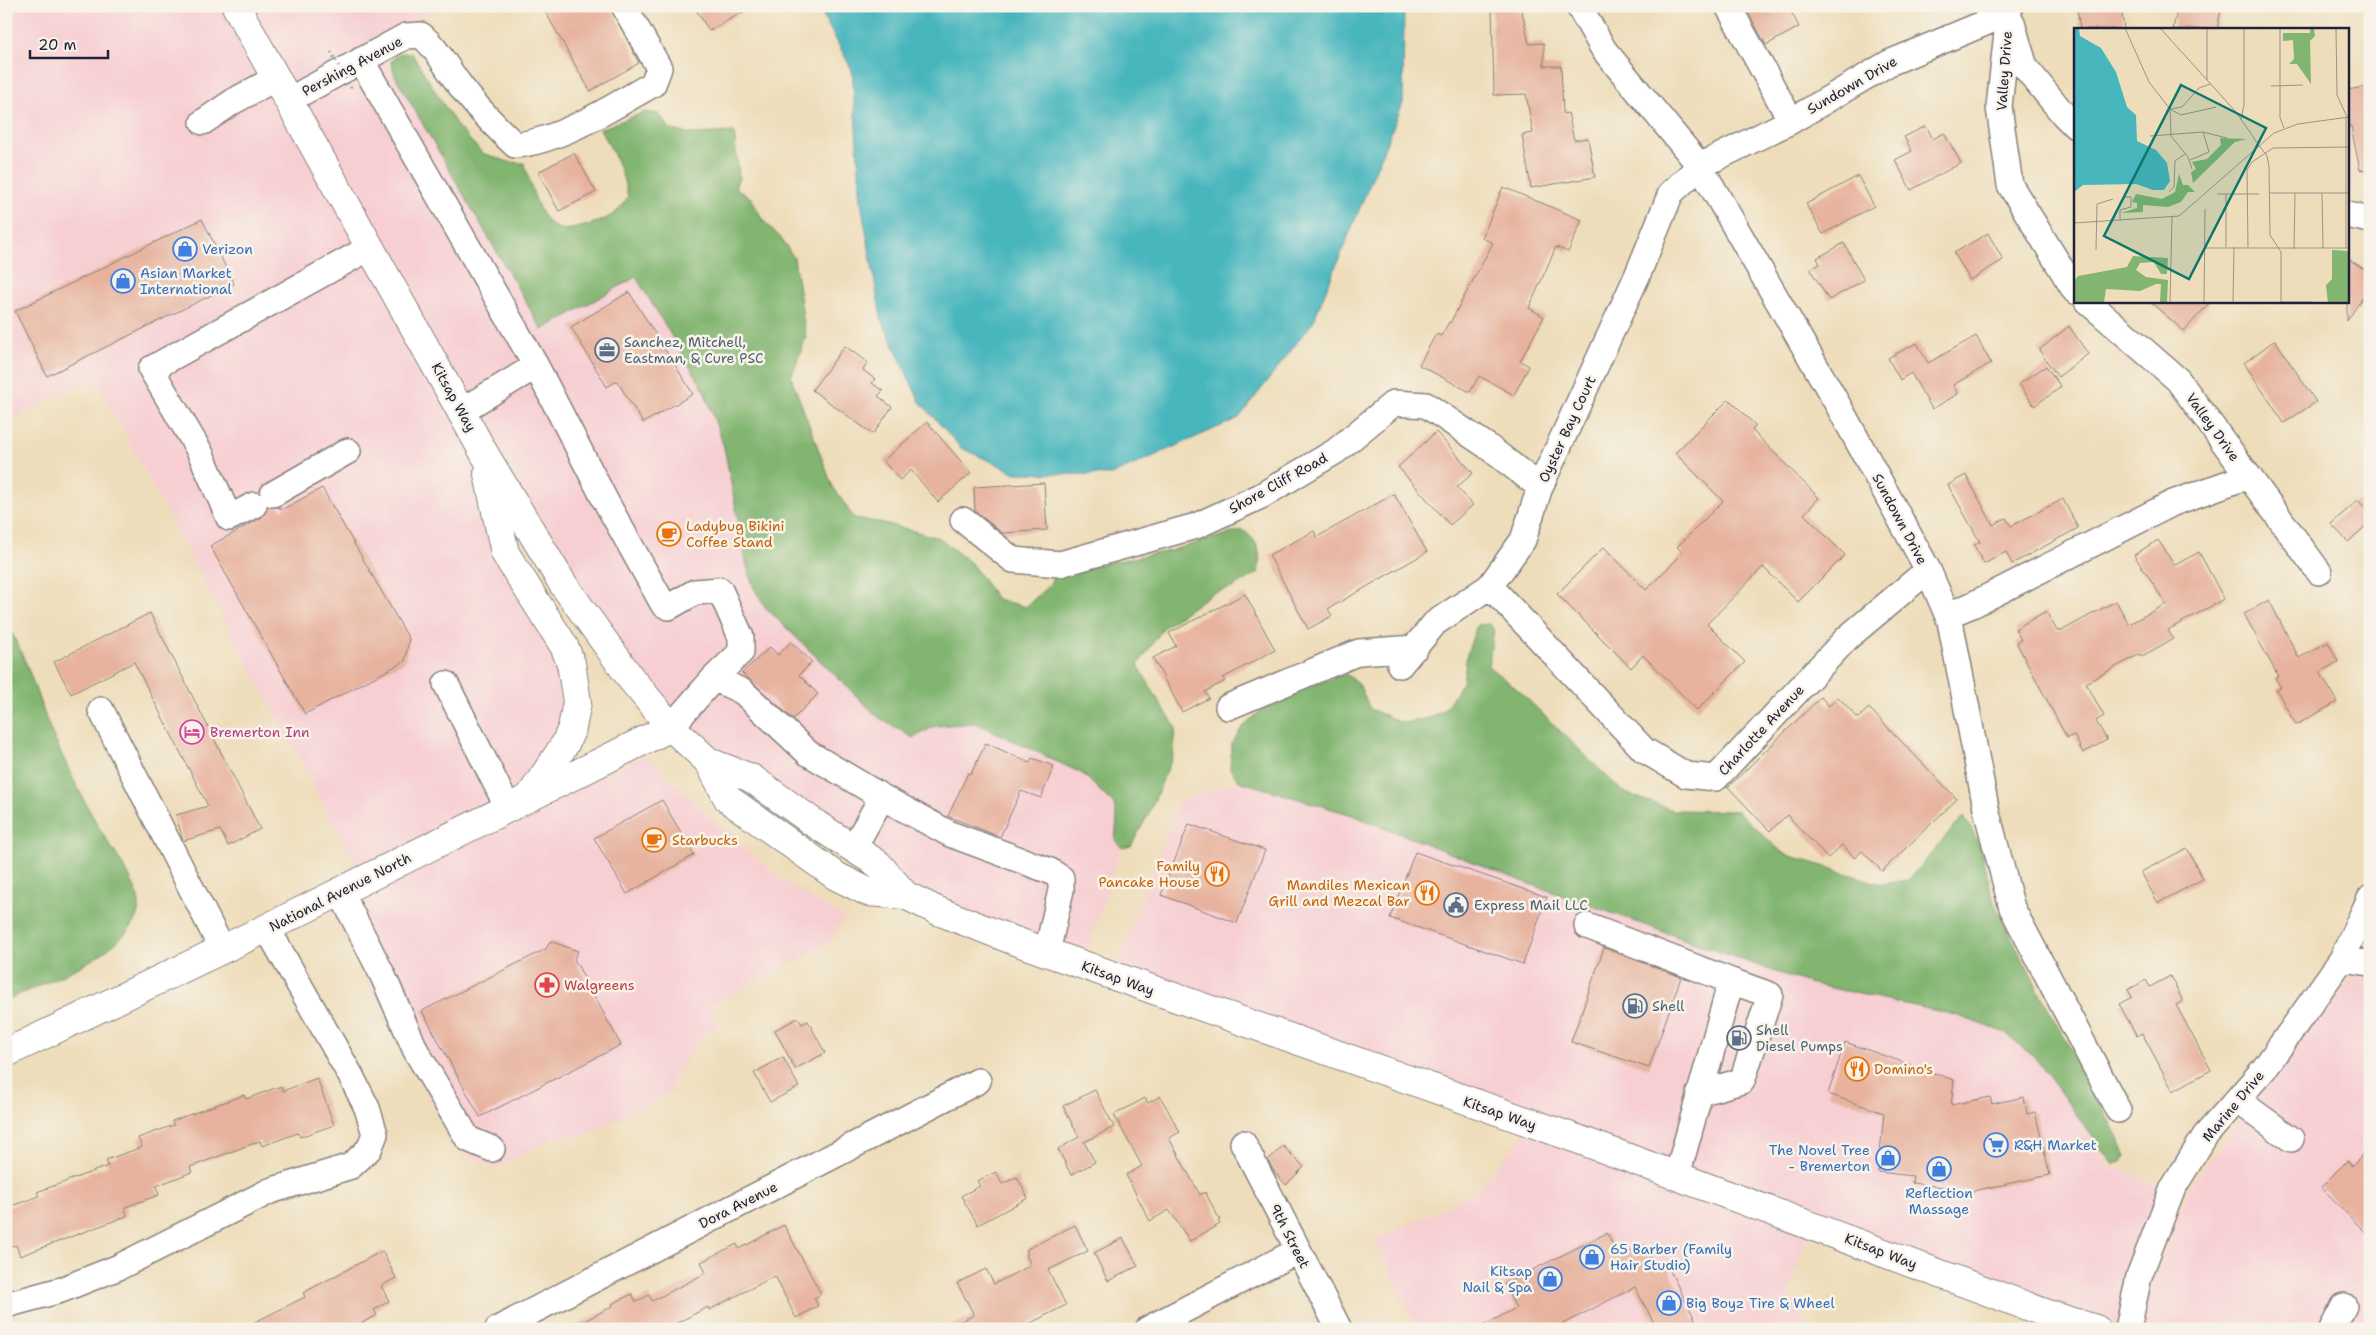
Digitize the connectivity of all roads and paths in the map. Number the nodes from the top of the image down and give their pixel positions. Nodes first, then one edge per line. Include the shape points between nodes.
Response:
1 (236, 6) edge
2 (624, 6) edge
3 (1579, 6) edge
4 (1728, 6) edge
5 (2010, 10) edge
6 (331, 52) dead end
7 (362, 60) junction
8 (282, 89) junction
9 (352, 90) dead end
10 (1790, 121) junction
11 (203, 122) dead end
12 (2074, 125) edge
13 (1700, 166) junction
14 (2348, 215) edge
15 (2370, 220) edge
16 (371, 248) junction
17 (2074, 288) edge
18 (2088, 302) edge
19 (536, 366) junction
20 (462, 410) junction
21 (348, 451) dead end
22 (484, 453) junction
23 (2248, 476) junction
24 (1540, 487) junction
25 (963, 520) dead end
26 (1928, 570) junction
27 (2319, 572) dead end
28 (1490, 586) junction
29 (1948, 615) junction
30 (714, 678) junction
31 (446, 684) dead end
32 (1228, 707) dead end
33 (101, 710) dead end
34 (671, 727) junction
35 (708, 762) junction
36 (882, 797) junction
37 (519, 802) junction
38 (853, 849) junction
39 (340, 891) junction
40 (905, 895) junction
41 (2370, 898) edge
42 (1587, 926) dead end
43 (267, 928) junction
44 (222, 949) junction
45 (1047, 952) junction
46 (2342, 960) junction
47 (2370, 962) edge
48 (1731, 981) junction
49 (6, 1053) edge
50 (978, 1081) dead end
51 (1699, 1093) junction
52 (2237, 1100) junction
53 (2118, 1110) dead end
54 (2291, 1139) dead end
55 (1243, 1142) dead end
56 (492, 1149) dead end
57 (1677, 1176) junction
58 (1298, 1251) junction
59 (6, 1305) edge
60 (2344, 1306) dead end
61 (498, 1329) edge
62 (1148, 1329) edge
63 (1339, 1329) edge
64 (2096, 1329) edge
65 (2128, 1329) edge
66 (2332, 1329) edge

1 - 8 main road, Kitsap Way
2 - 7 street, Pershing Avenue via 659,68 653,84 560,134 532,144 515,145 496,127 460,86 431,43 421,35 406,36
3 - 13 street, Sundown Drive via 1604,50
4 - 10 street
5 - 10 street, Sundown Drive via 1889,63
5 - 12 street via 2025,67
5 - 17 street, Valley Drive via 1999,107 2010,185
6 - 9 path, bridge
7 - 8 street, Pershing Avenue
7 - 19 street
8 - 11 street, Pershing Avenue via 234,101
8 - 16 main road, Kitsap Way
10 - 13 street, Sundown Drive
13 - 24 street, Oyster Bay Court via 1672,193
13 - 26 street, Sundown Drive via 1838,405
14 - 15 street
16 - 20 main road, Kitsap Way
16 - 21 street via 151,368 200,452 229,518
18 - 23 street, Valley Drive via 2178,380
19 - 20 street
19 - 30 street via 663,604 669,607 695,592 720,590 741,637 741,652
20 - 22 main road, Kitsap Way
22 - 34 main road, Kitsap Way via 563,584 632,680
22 - 37 main road via 505,553 564,646 571,663 577,702 565,744
23 - 27 street, Valley Drive
23 - 29 street via 2173,503
24 - 25 street, Shore Cliff Road via 1426,405 1394,403 1336,451 1261,496 1196,526 1060,564 1013,560
24 - 28 street, Oyster Bay Court via 1522,540
26 - 28 street, Charlotte Avenue via 1847,638 1716,778 1686,775 1644,750
26 - 29 street, Sundown Drive
28 - 32 street, Oyster Bay Court via 1436,623 1408,657 1359,652
29 - 53 street, Sundown Drive via 1987,813 2012,908
30 - 34 street
30 - 36 street via 744,692 808,753
31 - 37 street
33 - 44 street
34 - 35 main road, Kitsap Way
34 - 37 main road, National Avenue North
35 - 38 main road, Kitsap Way via 751,778
35 - 40 main road, Kitsap Way via 728,799 790,845 836,876 868,892
36 - 38 street
36 - 45 street via 950,834 1061,878
37 - 39 main road, National Avenue North
38 - 40 main road, Kitsap Way via 878,864
39 - 43 main road, National Avenue North
39 - 56 street via 416,1051 468,1139
40 - 45 main road, Kitsap Way via 938,911
41 - 46 street, Marine Drive
42 - 48 street
43 - 44 main road, National Avenue North
43 - 59 street via 367,1108 375,1134 369,1149 351,1166 270,1190 119,1267 61,1290
44 - 49 main road, National Avenue North
45 - 57 main road, Kitsap Way
46 - 47 street
46 - 52 street, Marine Drive via 2264,1069
48 - 51 street
48 - 51 street via 1770,995 1742,1081
50 - 61 street, Dora Avenue
51 - 57 street
52 - 54 street
52 - 65 street, Marine Drive via 2205,1136 2173,1188 2139,1276
55 - 58 street, 9th Street
57 - 64 main road, Kitsap Way
58 - 62 street
58 - 63 street, 9th Street
60 - 66 street

